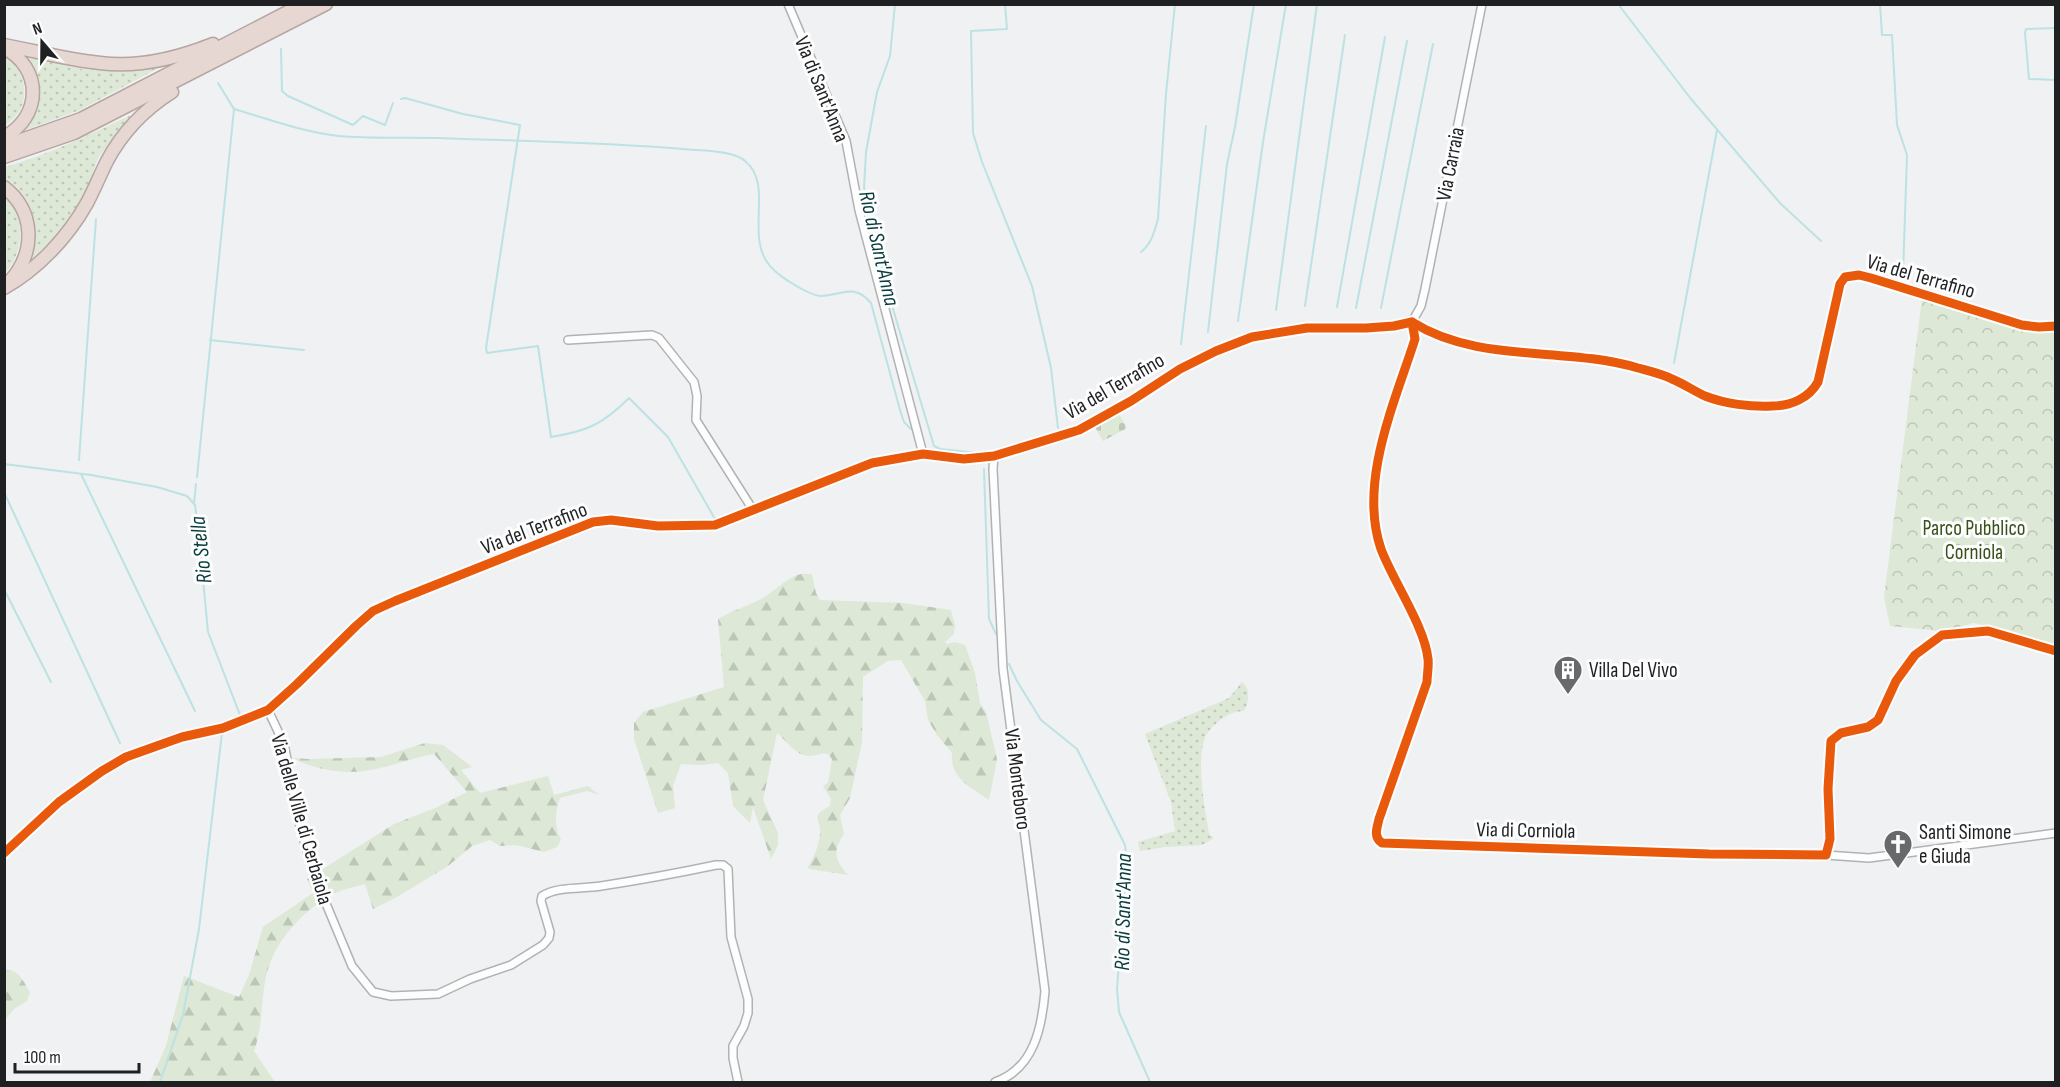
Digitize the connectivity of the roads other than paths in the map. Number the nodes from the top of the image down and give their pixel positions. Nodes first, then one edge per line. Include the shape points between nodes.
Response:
1 (303, 4) edge
2 (326, 4) edge
3 (788, 4) edge
4 (1482, 4) edge
5 (265, 24) junction
6 (4, 46) edge
7 (233, 53) junction
8 (4, 137) edge
9 (4, 146) edge
10 (4, 157) edge
11 (4, 187) edge
12 (4, 287) edge
13 (1412, 322) junction
14 (2055, 326) edge
15 (568, 340) dead end
16 (923, 454) junction
17 (994, 456) junction
18 (753, 510) junction
19 (2055, 651) edge
20 (268, 710) junction
21 (2055, 833) edge
22 (4, 853) edge
23 (1826, 855) junction
24 (738, 1083) edge
25 (995, 1083) edge

1 - 5 highway
2 - 7 highway
3 - 16 street, Via di Sant'Anna via 846,141 859,210
4 - 13 street, Via Carraia via 1423,297
5 - 6 highway via 194,52 125,64 101,64
5 - 9 highway via 81,119
6 - 8 highway via 23,64 33,90 26,118
7 - 10 highway via 75,133
7 - 12 highway via 140,116 116,146 87,203 67,232 40,262
11 - 12 highway via 24,211 29,237 21,266
13 - 14 street, Via del Terrafino via 1455,341 1635,367 1672,379 1707,397 1772,406 1787,405 1812,392 1818,382 1840,284 1845,277 1871,278 2022,325
13 - 17 street, Via del Terrafino via 1366,328 1307,328 1252,337 1180,369 1079,430
13 - 23 street, Via di Corniola via 1415,339 1378,459 1374,506 1381,548 1422,637 1428,658 1427,682 1379,819 1378,841 1453,847
15 - 18 street via 652,335 659,338 694,382 696,420
16 - 17 street, Via del Terrafino via 964,459
16 - 18 street, Via del Terrafino via 872,463
17 - 25 street, Via Monteboro via 1004,669 1045,991 1038,1038 1016,1071
18 - 20 street, Via del Terrafino via 704,526 593,522 395,601 373,611
19 - 23 street via 1988,631 1942,635 1915,655 1896,681 1878,720 1868,728 1840,733 1831,741 1830,839
20 - 22 street, Via del Terrafino via 126,757 58,802
20 - 24 street, Via delle Ville di Cerbaiola via 284,744 312,870 351,966 373,992 391,996 438,994 511,965 549,938 541,901 550,891 600,887 716,865 728,868 731,937 748,999 744,1026 733,1046
21 - 23 street via 1869,858

